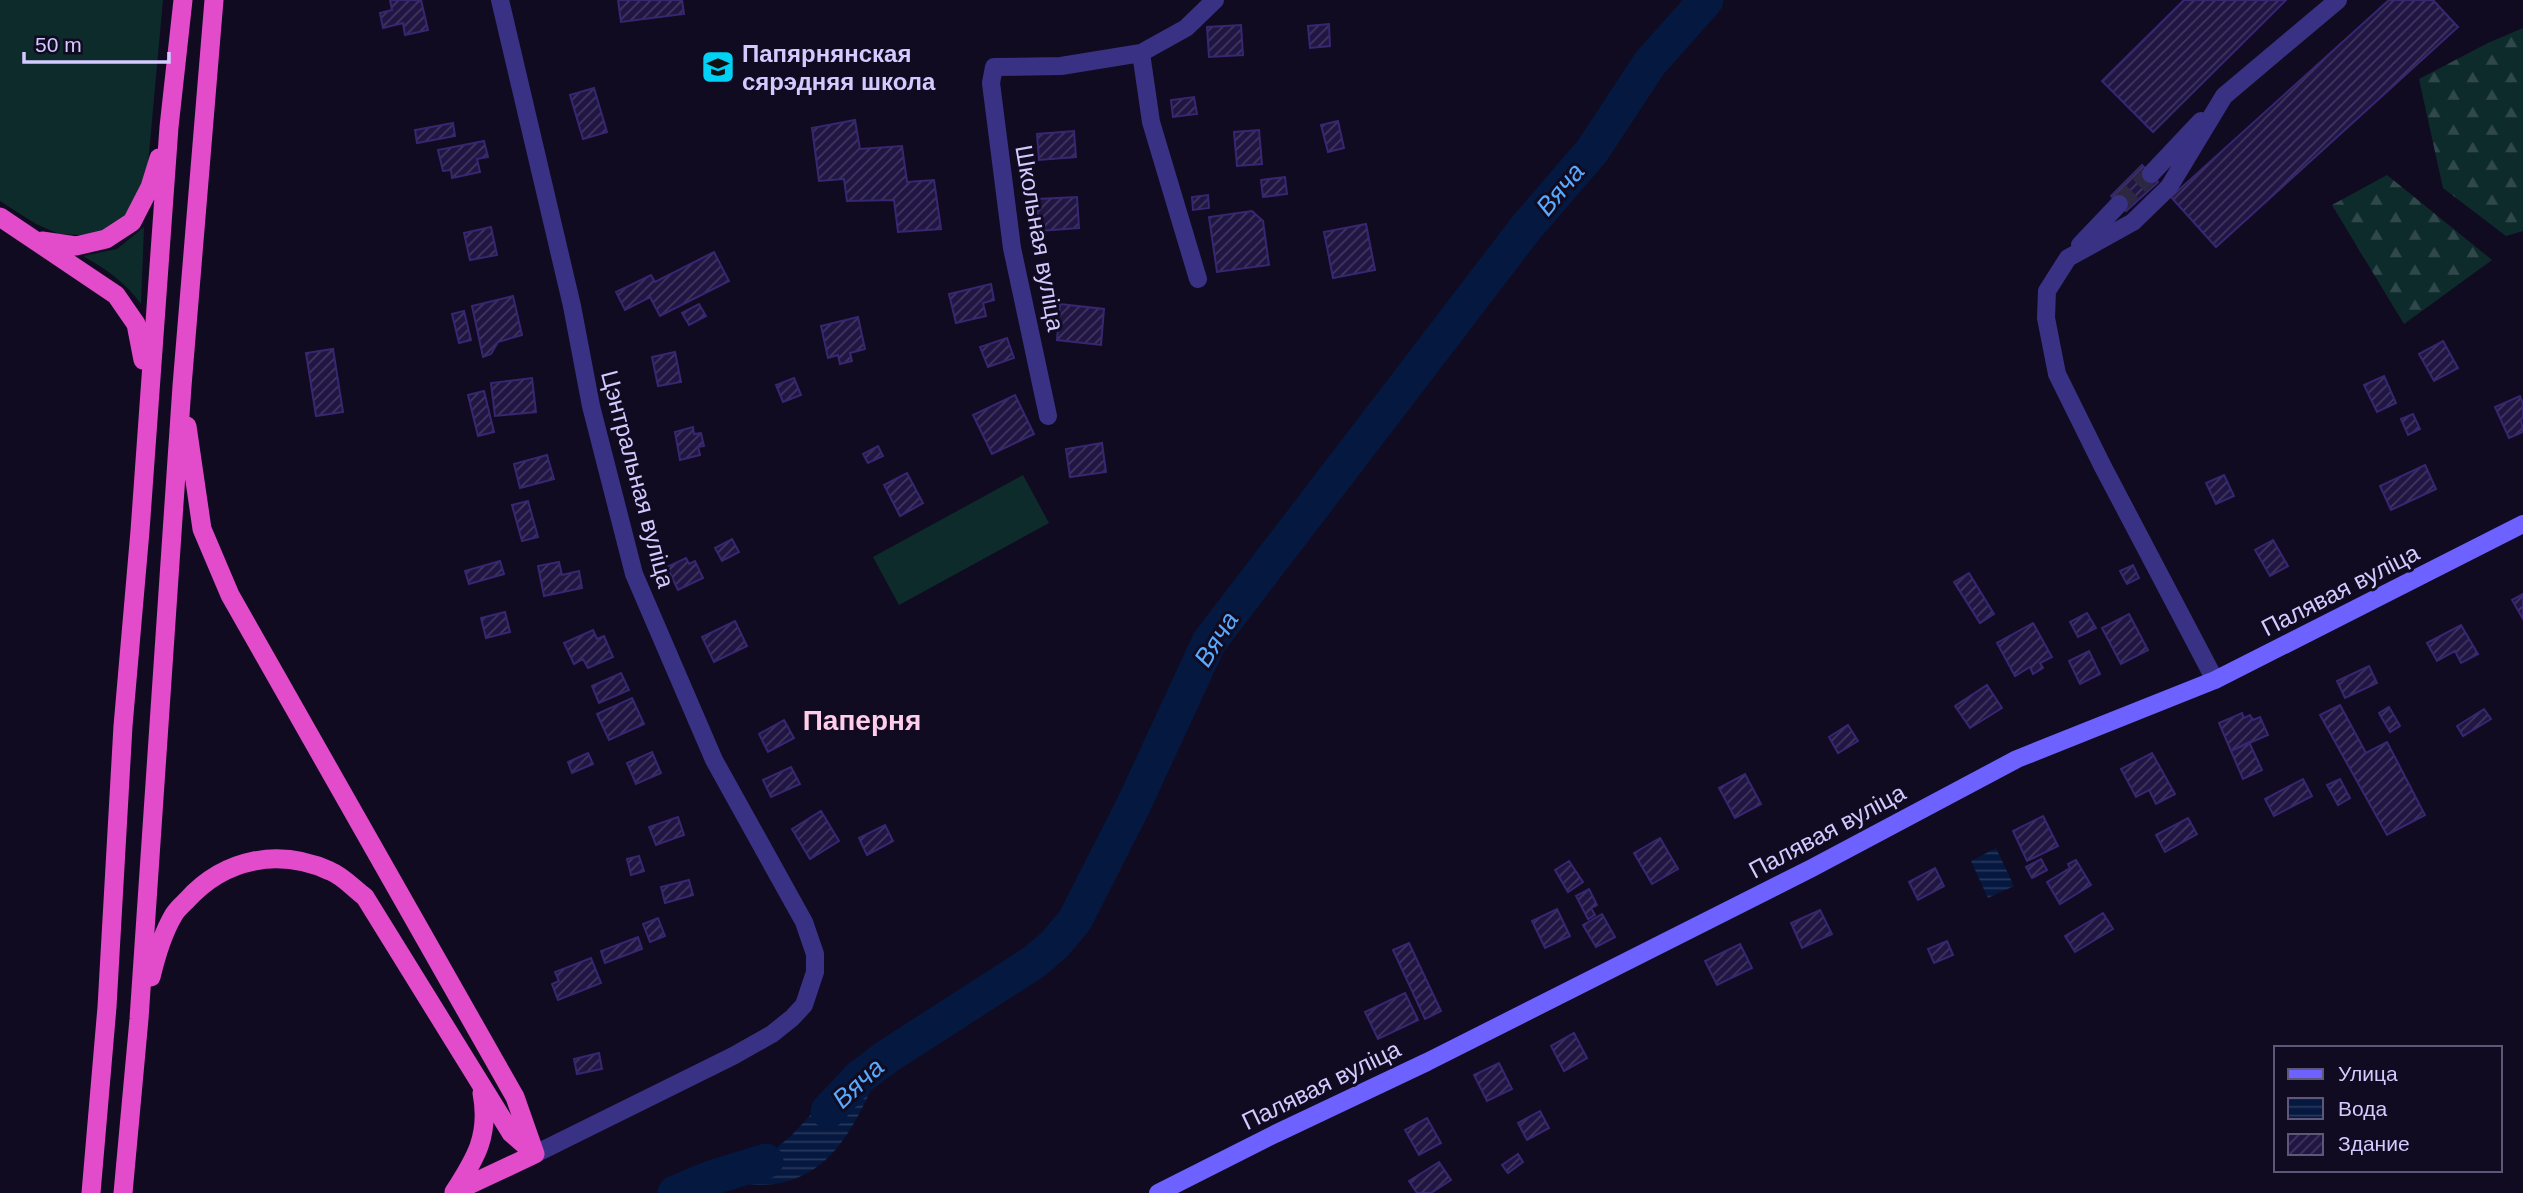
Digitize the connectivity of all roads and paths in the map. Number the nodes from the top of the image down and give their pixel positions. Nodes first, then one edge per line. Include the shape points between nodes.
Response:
1 (183, 0) edge
2 (214, 0) edge
3 (500, 0) edge
4 (1215, 0) edge
5 (2338, 0) edge
6 (1141, 54) junction
7 (2224, 96) junction
8 (169, 127) junction
9 (2151, 174) tunnel mouth
10 (2119, 204) tunnel mouth
11 (0, 217) edge
12 (38, 241) junction
13 (2068, 258) junction
14 (1198, 279) dead end
15 (182, 386) junction
16 (148, 406) junction
17 (1048, 416) dead end
18 (2523, 524) edge
19 (2215, 680) junction
20 (139, 1019) junction
21 (481, 1084) junction
22 (536, 1154) junction
23 (453, 1192) edge
24 (91, 1193) edge
25 (123, 1193) edge
26 (1158, 1193) edge

1 - 8 highway
2 - 15 highway
3 - 22 street, Цэнтральная вуліца via 634,574 714,760 804,922 815,954 815,972 804,1005 772,1034
4 - 6 street via 1186,28
5 - 7 street
6 - 14 street via 1151,122
6 - 17 street, Школьная вуліца via 1061,66 993,67 991,83 1012,248
7 - 9 street
7 - 13 street via 2169,187 2133,222
8 - 12 highway via 150,187 132,222 106,239 76,246
8 - 16 highway
10 - 13 street
11 - 12 highway
12 - 16 highway via 116,295 136,324
13 - 19 street via 2047,291 2046,318 2057,374
15 - 20 highway
15 - 22 highway via 202,529 230,594 515,1097
16 - 24 highway
18 - 19 main road, Палявая вуліца
19 - 26 main road, Палявая вуліца via 2017,759 1812,868
20 - 21 highway via 174,914 203,882 239,864 296,860 333,872 365,897
20 - 25 highway
21 - 22 highway via 511,1133
21 - 23 highway via 485,1128 470,1167
22 - 23 highway

